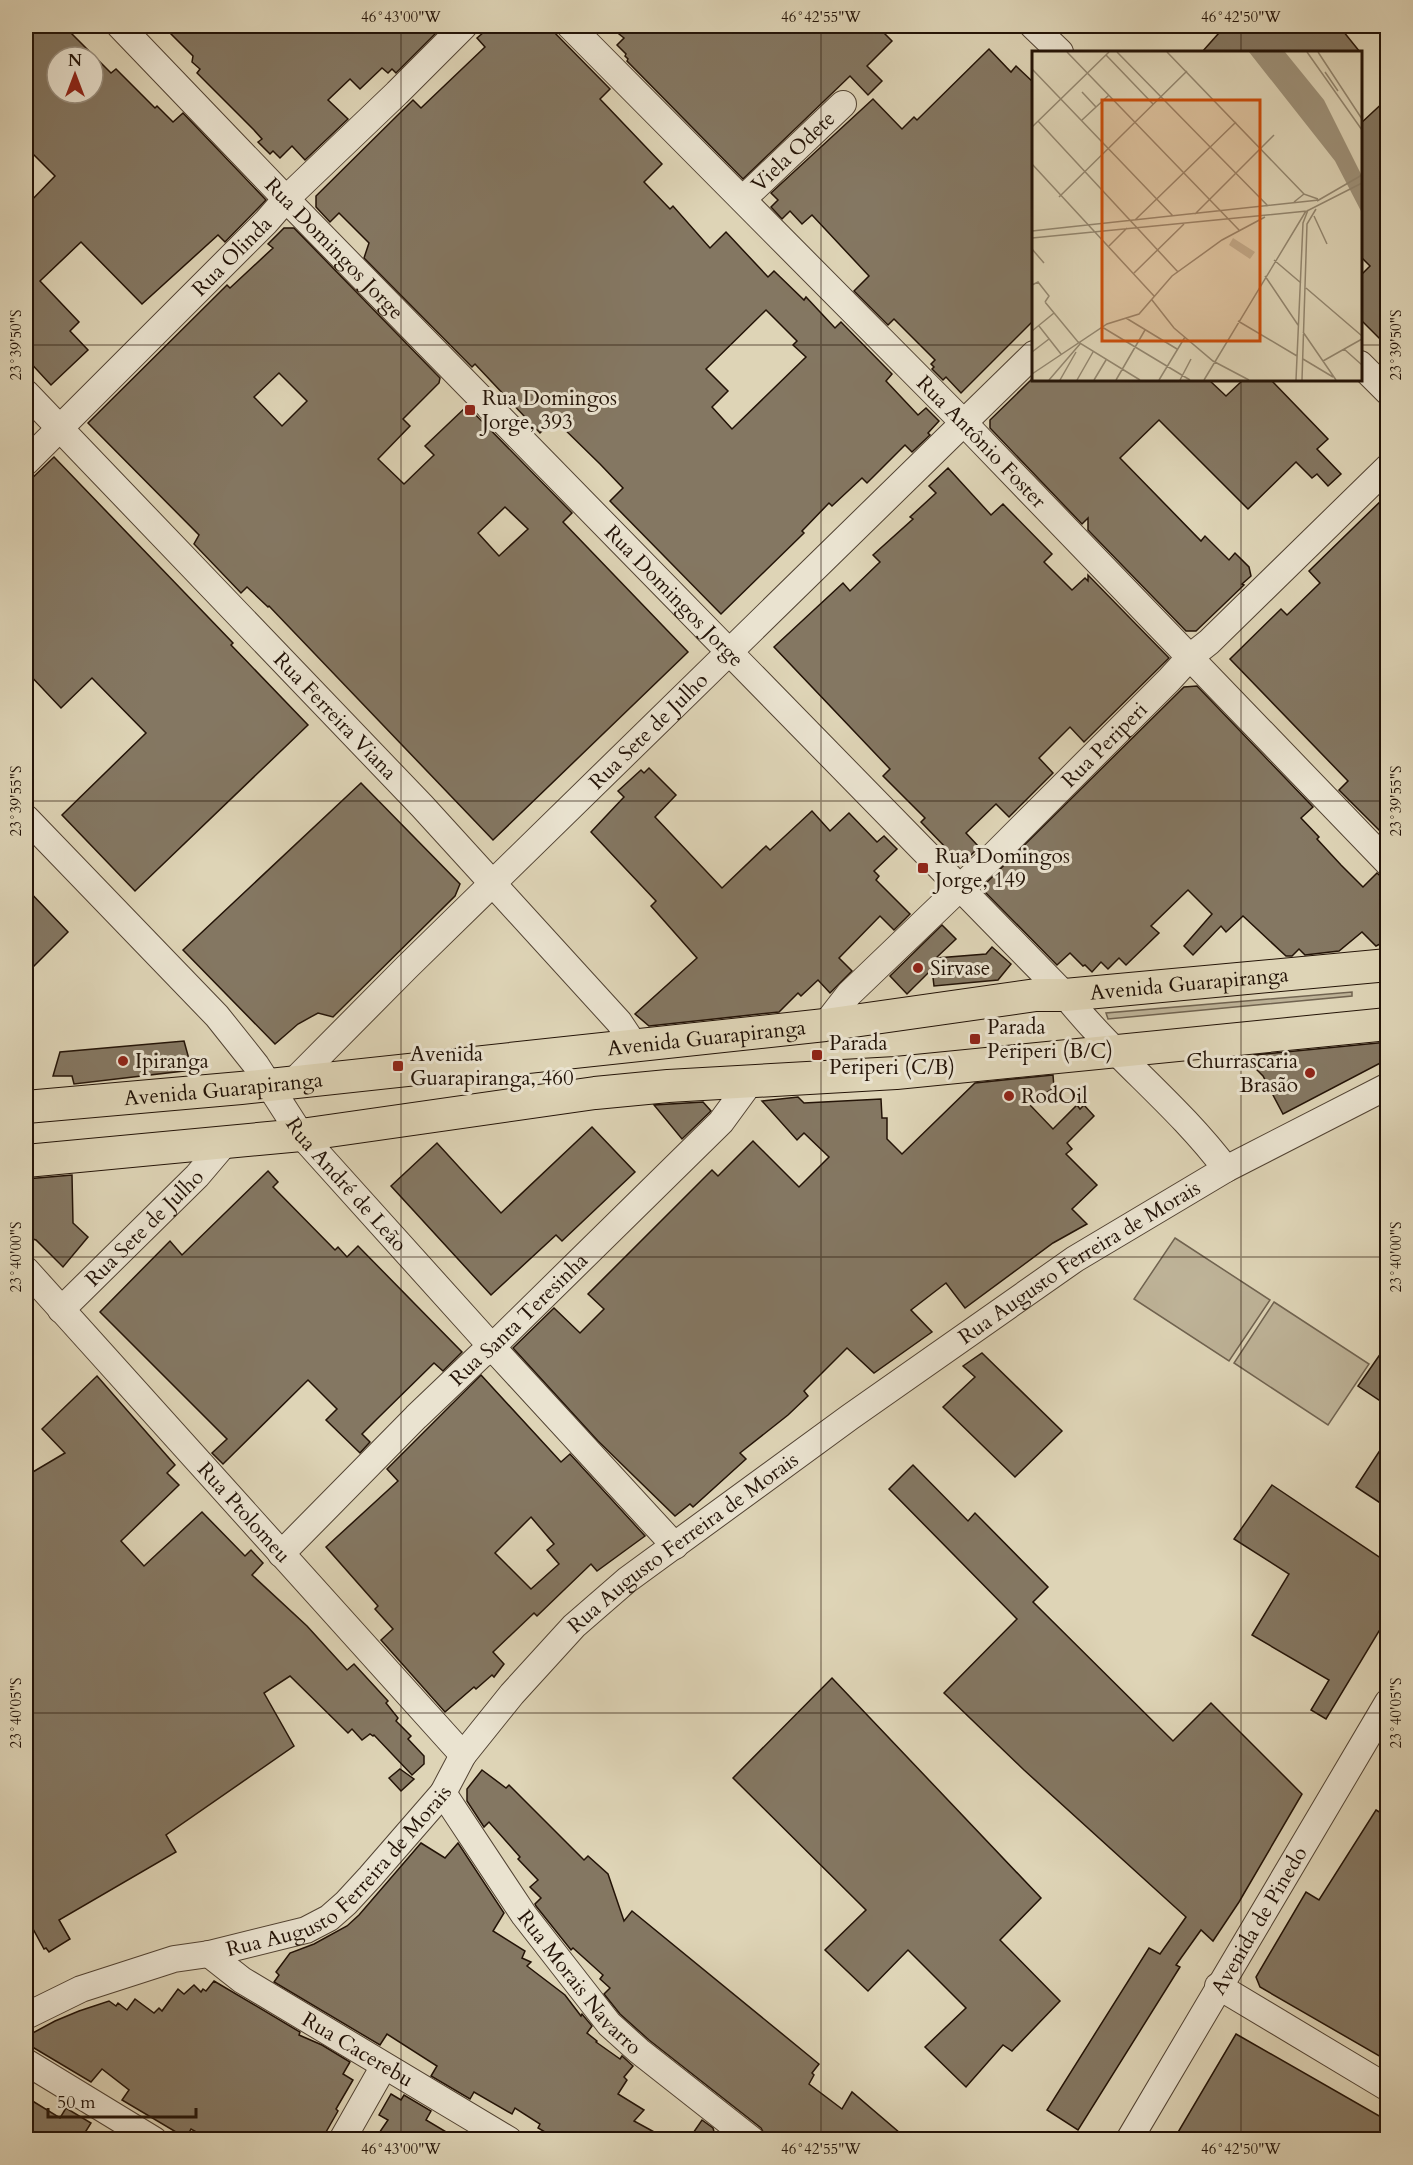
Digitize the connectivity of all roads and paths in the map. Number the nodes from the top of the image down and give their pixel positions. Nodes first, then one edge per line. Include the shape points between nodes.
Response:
1 (120, 26) edge
2 (570, 26) edge
3 (1034, 26) edge
4 (454, 29) edge
5 (1059, 51) edge
6 (843, 104) dead end
7 (286, 199) junction
8 (743, 199) junction
9 (1032, 356) edge
10 (1362, 366) edge
11 (1388, 392) edge
12 (26, 393) edge
13 (964, 423) junction
14 (59, 429) junction
15 (26, 462) edge
16 (1388, 467) edge
17 (729, 652) junction
18 (1190, 657) junction
19 (26, 818) edge
20 (1388, 862) edge
21 (492, 883) junction
22 (958, 888) junction
23 (1388, 965) edge
24 (1065, 995) junction
25 (1388, 1024) edge
26 (825, 1025) junction
27 (635, 1046) junction
28 (1114, 1051) junction
29 (751, 1081) junction
30 (280, 1084) junction
31 (1388, 1086) edge
32 (26, 1107) edge
33 (302, 1135) junction
34 (225, 1143) junction
35 (26, 1161) edge
36 (1226, 1169) junction
37 (26, 1270) edge
38 (61, 1310) junction
39 (492, 1347) junction
40 (675, 1546) junction
41 (280, 1554) junction
42 (1388, 1702) edge
43 (463, 1755) junction
44 (443, 1793) junction
45 (209, 1954) junction
46 (1218, 1986) junction
47 (26, 2016) edge
48 (26, 2062) edge
49 (384, 2066) junction
50 (1388, 2088) edge
51 (741, 2136) edge
52 (154, 2139) edge
53 (342, 2139) edge
54 (509, 2139) edge
55 (1129, 2139) edge

1 - 7 street, Rua Domingos Jorge
2 - 8 street, Rua Antônio Foster
3 - 5 street
4 - 7 street, Rua Olinda via 397,93
6 - 8 street, Viela Odete
7 - 14 street, Rua Olinda
7 - 17 street, Rua Domingos Jorge
8 - 13 street, Rua Antônio Foster
9 - 13 street, Rua Sete de Julho
10 - 11 street
12 - 14 street, Rua Ferreira Viana
13 - 17 street, Rua Sete de Julho
13 - 18 street, Rua Antônio Foster
14 - 15 street, Rua Olinda
14 - 21 street, Rua Ferreira Viana
16 - 18 street, Rua Periperi
17 - 21 street, Rua Sete de Julho
17 - 22 street, Rua Domingos Jorge
18 - 20 street, Rua Antônio Foster
18 - 22 street, Rua Periperi
19 - 30 street, Rua André de Leão via 217,1016 256,1065
21 - 27 street, Rua Ferreira Viana via 619,1022
21 - 30 street, Rua Sete de Julho
22 - 24 street, Rua Domingos Jorge
22 - 26 street, Rua Periperi via 849,994
23 - 24 main road, Avenida Guarapiranga
24 - 26 main road, Avenida Guarapiranga via 1036,995
24 - 28 street, Rua Domingos Jorge
25 - 28 main road, Avenida Guarapiranga
26 - 27 main road, Avenida Guarapiranga
27 - 30 main road, Avenida Guarapiranga
28 - 29 main road, Avenida Guarapiranga via 896,1073
28 - 36 street, Rua Domingos Jorge via 1202,1138
29 - 33 main road, Avenida Guarapiranga via 595,1093
29 - 39 street, Rua Santa Teresinha via 721,1122
30 - 32 main road, Avenida Guarapiranga
30 - 33 street, Rua André de Leão
31 - 36 street, Rua Augusto Ferreira de Morais
33 - 34 main road, Avenida Guarapiranga
33 - 39 street, Rua André de Leão
34 - 35 main road, Avenida Guarapiranga
34 - 38 street, Rua Sete de Julho via 197,1176
36 - 40 street, Rua Augusto Ferreira de Morais via 1075,1258
37 - 38 street, Rua Ptolomeu
38 - 41 street, Rua Ptolomeu
39 - 40 street, Rua André de Leão
39 - 41 street, Rua Santa Teresinha via 416,1417
40 - 43 street, Rua Augusto Ferreira de Morais via 627,1580 574,1626
41 - 43 street, Rua Ptolomeu
42 - 46 street, Avenida de Pinedo
43 - 44 street, Rua Augusto Ferreira de Morais
44 - 45 street, Rua Augusto Ferreira de Morais via 329,1918 306,1930
44 - 51 street, Rua Morais Navarro via 524,1915 609,2024
45 - 47 street, Rua Augusto Ferreira de Morais via 174,1959 81,1989
45 - 49 street, Rua Cacerebu via 242,1980
46 - 50 street
46 - 55 street, Avenida de Pinedo
48 - 52 street
49 - 53 street
49 - 54 street, Rua Cacerebu

